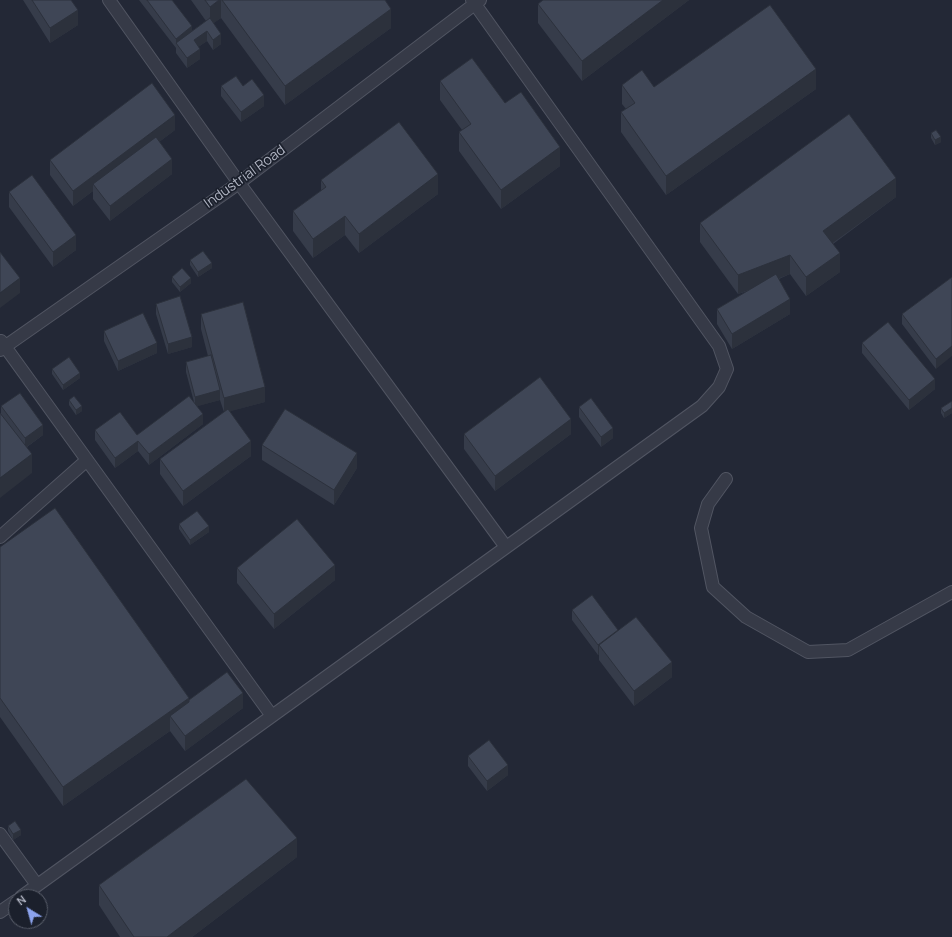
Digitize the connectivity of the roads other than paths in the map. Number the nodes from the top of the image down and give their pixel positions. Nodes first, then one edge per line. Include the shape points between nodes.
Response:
1 (109, 0) edge
2 (475, 1) edge
3 (239, 183) junction
4 (2, 346) edge
5 (87, 460) junction
6 (726, 479) dead end
7 (0, 537) edge
8 (506, 547) junction
9 (952, 592) edge
10 (272, 716) junction
11 (0, 834) edge
12 (37, 885) junction
13 (32, 889) edge

1 - 3 lane
2 - 3 lane, Industrial Road
2 - 8 lane via 718,346 727,369 719,387 702,406
3 - 4 lane, Industrial Road
3 - 8 lane
4 - 5 lane
5 - 7 lane
5 - 10 lane
6 - 9 lane via 708,504 701,528 713,587 746,617 808,652 848,650
8 - 10 lane
10 - 12 lane
11 - 12 lane
12 - 13 lane

